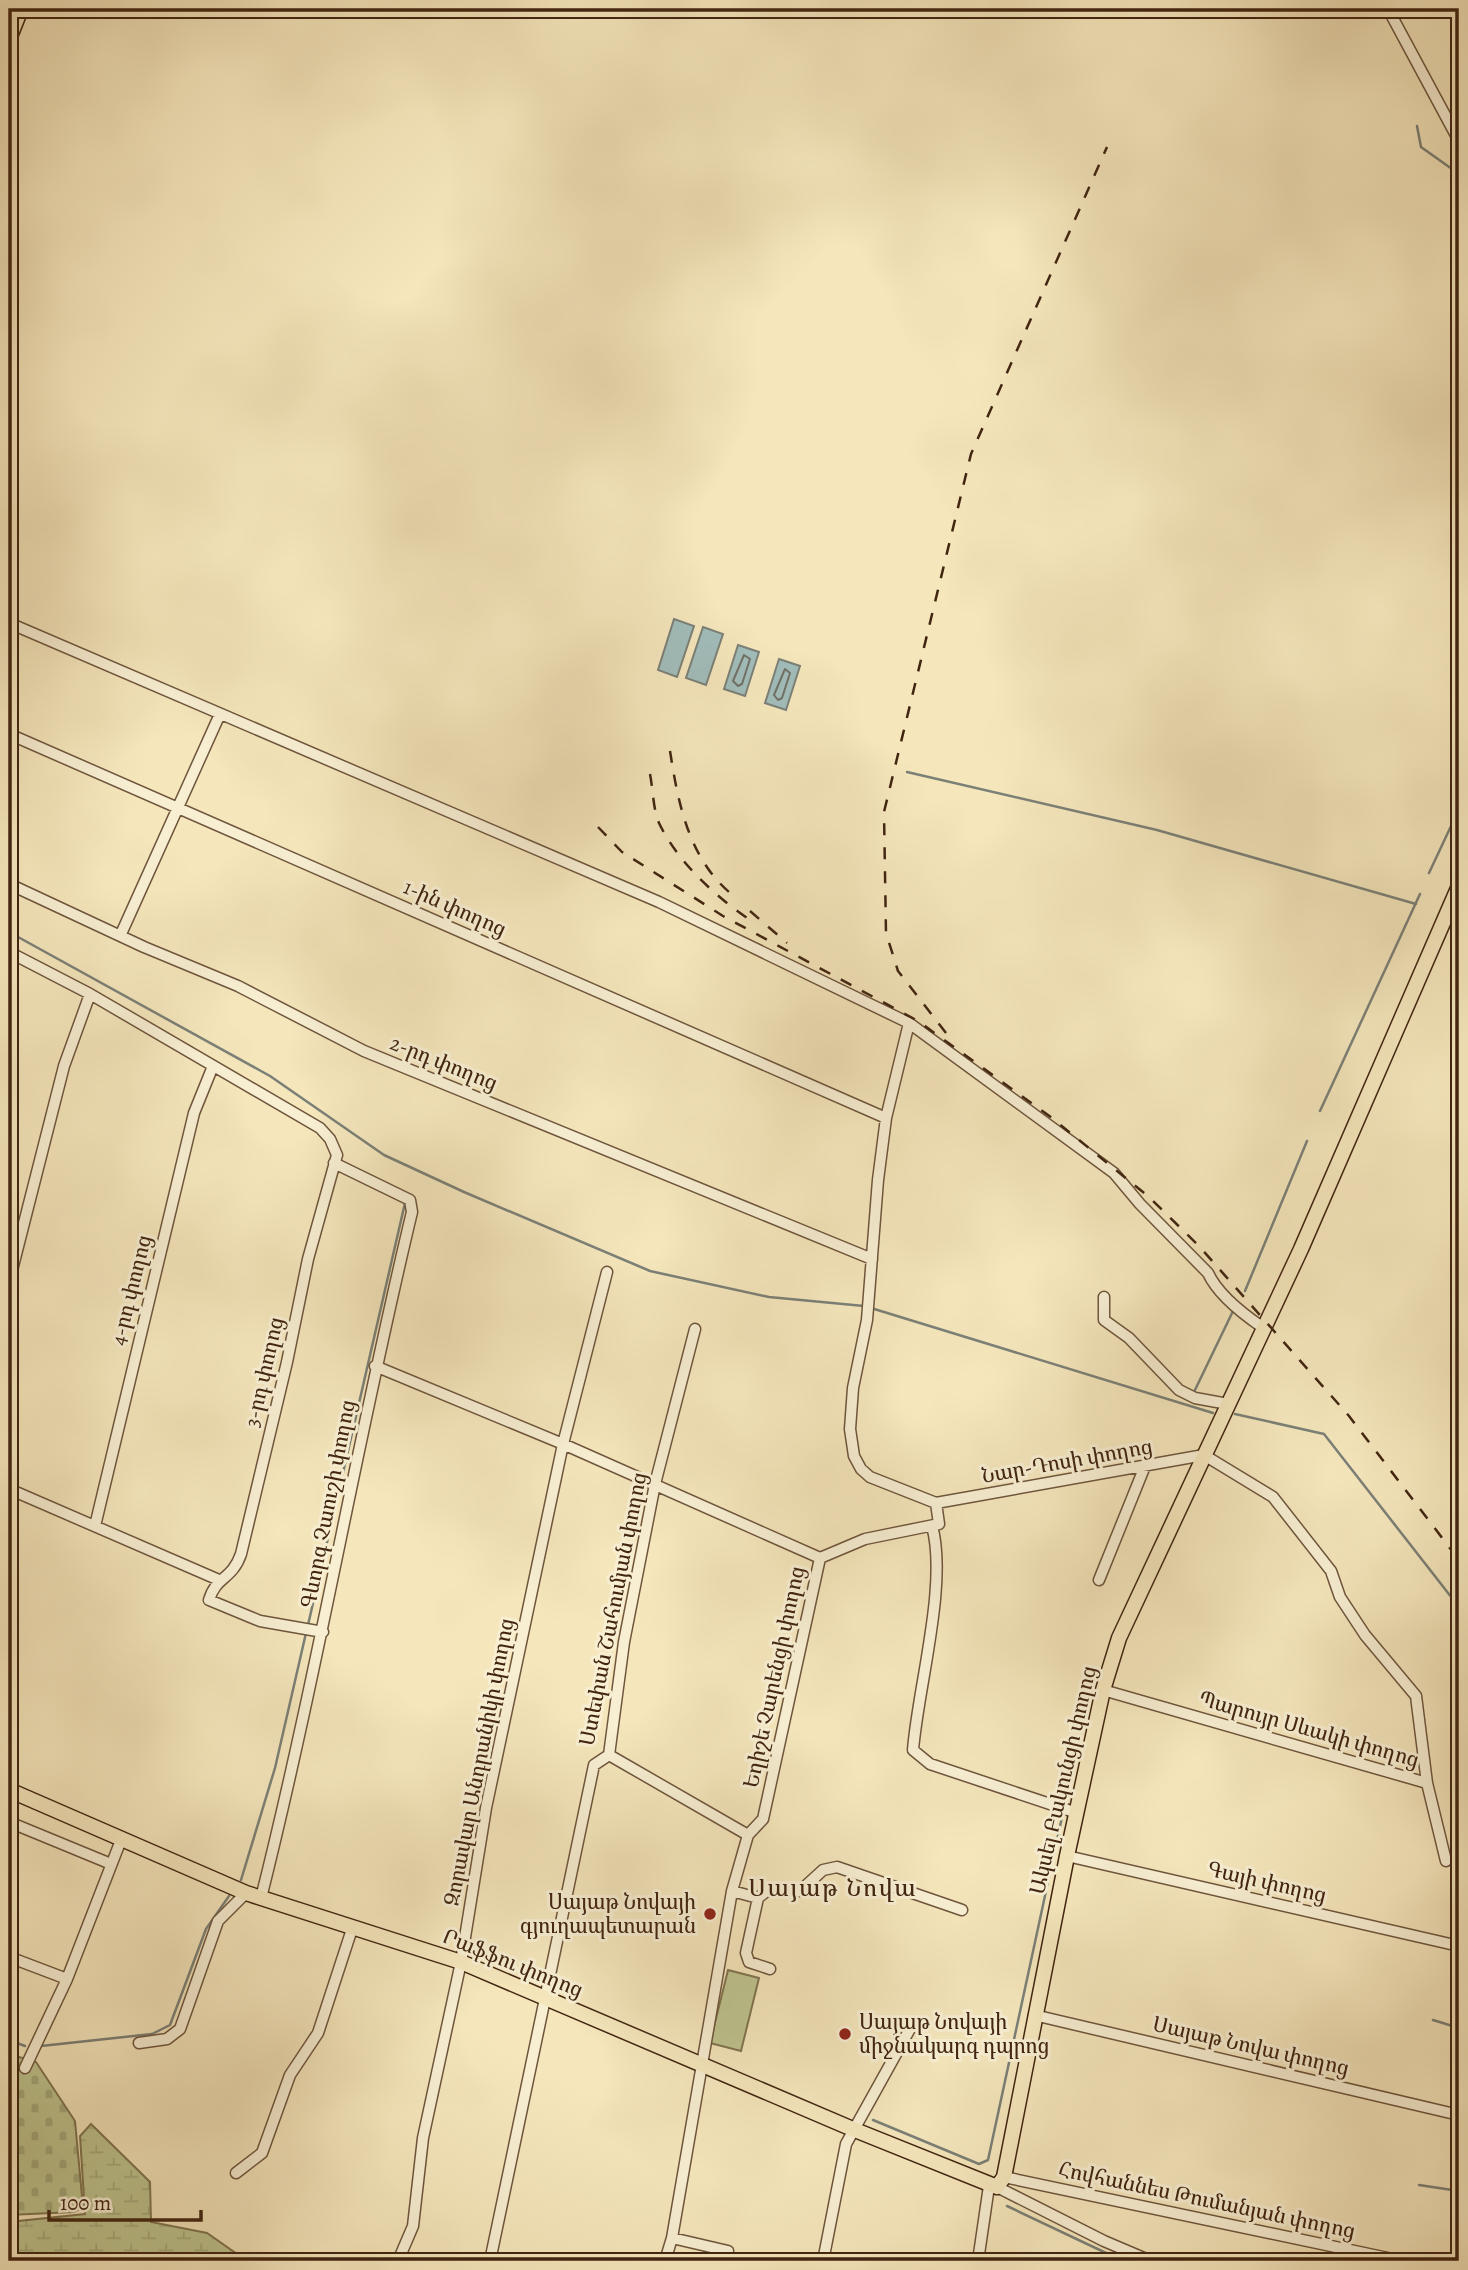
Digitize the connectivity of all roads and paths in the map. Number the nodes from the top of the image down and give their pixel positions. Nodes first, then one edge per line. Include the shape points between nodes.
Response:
1 (21, 9) edge
2 (1388, 9) edge
3 (9, 39) edge
4 (1459, 141) edge
5 (9, 623) edge
6 (220, 714) junction
7 (9, 734) edge
8 (177, 808) junction
9 (9, 884) edge
10 (1459, 886) edge
11 (121, 934) junction
12 (9, 952) edge
13 (90, 994) junction
14 (909, 1023) junction
15 (213, 1066) junction
16 (886, 1118) junction
17 (334, 1163) junction
18 (872, 1259) junction
19 (607, 1272) dead end
20 (9, 1282) edge
21 (1104, 1297) dead end
22 (1262, 1327) junction
23 (695, 1329) dead end
24 (375, 1366) junction
25 (1228, 1404) junction
26 (563, 1444) junction
27 (1204, 1455) junction
28 (1145, 1466) junction
29 (655, 1484) junction
30 (9, 1489) edge
31 (936, 1503) junction
32 (932, 1525) junction
33 (95, 1526) junction
34 (820, 1558) junction
35 (219, 1580) junction
36 (1099, 1580) dead end
37 (323, 1632) junction
38 (1103, 1690) junction
39 (609, 1755) junction
40 (1427, 1783) junction
41 (9, 1790) edge
42 (1077, 1813) junction
43 (9, 1822) edge
44 (748, 1835) junction
45 (121, 1840) junction
46 (1067, 1856) junction
47 (1446, 1861) dead end
48 (111, 1864) junction
49 (732, 1891) junction
50 (246, 1893) junction
51 (261, 1898) junction
52 (758, 1898) junction
53 (962, 1910) dead end
54 (353, 1926) junction
55 (1459, 1946) edge
56 (9, 1957) edge
57 (461, 1962) junction
58 (770, 1969) dead end
59 (67, 1979) junction
60 (544, 1996) junction
61 (1034, 2015) junction
62 (911, 2027) dead end
63 (139, 2043) dead end
64 (701, 2063) junction
65 (24, 2068) dead end
66 (1459, 2115) edge
67 (855, 2130) junction
68 (236, 2173) dead end
69 (997, 2184) junction
70 (672, 2238) junction
71 (728, 2251) dead end
72 (1145, 2260) edge
73 (398, 2261) edge
74 (490, 2261) edge
75 (665, 2261) edge
76 (823, 2261) edge
77 (978, 2261) edge
78 (1402, 2261) edge

1 - 3 main road
2 - 4 street
5 - 6 street
6 - 8 street
6 - 14 street via 659,902
7 - 8 street, 1-ին փողոց
8 - 11 street
8 - 16 street, 1-ին փողոց
9 - 11 street, 2-րդ փողոց
10 - 22 main road, Ակսել Բակունցի փողոց via 1301,1249
11 - 18 street, 2-րդ փողոց via 238,986 364,1051
12 - 13 street
13 - 15 street
13 - 20 street via 64,1066
14 - 16 street
14 - 22 street via 1114,1173 1245,1316
15 - 17 street via 320,1128 337,1155
15 - 33 street, 4-րդ փողոց via 194,1113
16 - 18 street
17 - 24 street, Գևորգ Չաուշի փողոց via 410,1200 412,1212
17 - 35 street, 3-րդ փողոց via 241,1554 231,1575
18 - 31 street via 867,1320 853,1388 850,1429 854,1456 870,1478
19 - 26 street, Զորավար Անդրանիկի փողոց
21 - 25 street via 1104,1320 1129,1338 1179,1390
22 - 25 main road, Ակսել Բակունցի փողոց
23 - 29 street, Ստեփան Շահումյան փողոց
24 - 26 street
24 - 37 street, Գևորգ Չաուշի փողոց
25 - 27 main road, Ակսել Բակունցի փողոց
26 - 29 street
26 - 57 street, Զորավար Անդրանիկի փողոց via 486,1808
27 - 28 street, Նար-Դոսի փողոց
27 - 38 main road, Ակսել Բակունցի փողոց via 1119,1638
27 - 40 street via 1273,1497 1331,1571 1353,1616 1416,1696
28 - 31 street, Նար-Դոսի փողոց
28 - 36 street
29 - 34 street
29 - 39 street, Ստեփան Շահումյան փողոց via 624,1643
30 - 33 street
31 - 32 street via 939,1524
32 - 34 street, Եղիշե Չարենցի փողոց via 865,1539
32 - 42 street via 937,1546 931,1623 913,1750 930,1764
33 - 35 street
34 - 44 street, Եղիշե Չարենցի փողոց via 763,1819
35 - 37 street via 209,1601 260,1621
37 - 51 street, Գևորգ Չաուշի փողոց
38 - 40 street, Պարույր Սևակի փողոց
38 - 42 main road, Ակսել Բակունցի փողոց
39 - 44 street
39 - 60 street, Ստեփան Շահումյան փողոց via 594,1765
40 - 47 street, Պարույր Սևակի փողոց
41 - 45 main road, Րաֆֆու փողոց
42 - 46 main road, Ակսել Բակունցի փողոց
43 - 48 street
44 - 49 street, Եղիշե Չարենցի փողոց
45 - 48 street
45 - 50 main road, Րաֆֆու փողոց
46 - 55 street, Գայի փողոց
46 - 61 main road, Ակսել Բակունցի փողոց
48 - 59 street
49 - 52 street
49 - 64 street, Եղիշե Չարենցի փողոց
50 - 51 main road, Րաֆֆու փողոց
50 - 63 street via 218,1921 180,2029 167,2039
51 - 54 main road, Րաֆֆու փողոց
52 - 53 street via 768,1890 800,1891 823,1870 838,1867
52 - 58 street via 746,1953 749,1962
54 - 57 main road, Րաֆֆու փողոց
54 - 68 street via 318,2033 290,2075 262,2153
56 - 59 street
57 - 60 main road, Րաֆֆու փողոց
57 - 73 street, Զորավար Անդրանիկի փողոց via 423,2138 413,2226
59 - 65 street
60 - 64 main road, Րաֆֆու փողոց
60 - 74 street, Ստեփան Շահումյան փողոց
61 - 66 street, Սայաթ Նովա փողոց
61 - 69 main road, Ակսել Բակունցի փողոց
62 - 67 street
64 - 67 main road, Րաֆֆու փողոց
64 - 70 street, Եղիշե Չարենցի փողոց
67 - 69 main road, Րաֆֆու փողոց
67 - 76 street via 838,2174
69 - 72 street, Րաֆֆու փողոց
69 - 77 street
69 - 78 street, Հովհաննես Թումանյան փողոց
70 - 71 street
70 - 75 street, Եղիշե Չարենցի փողոց

